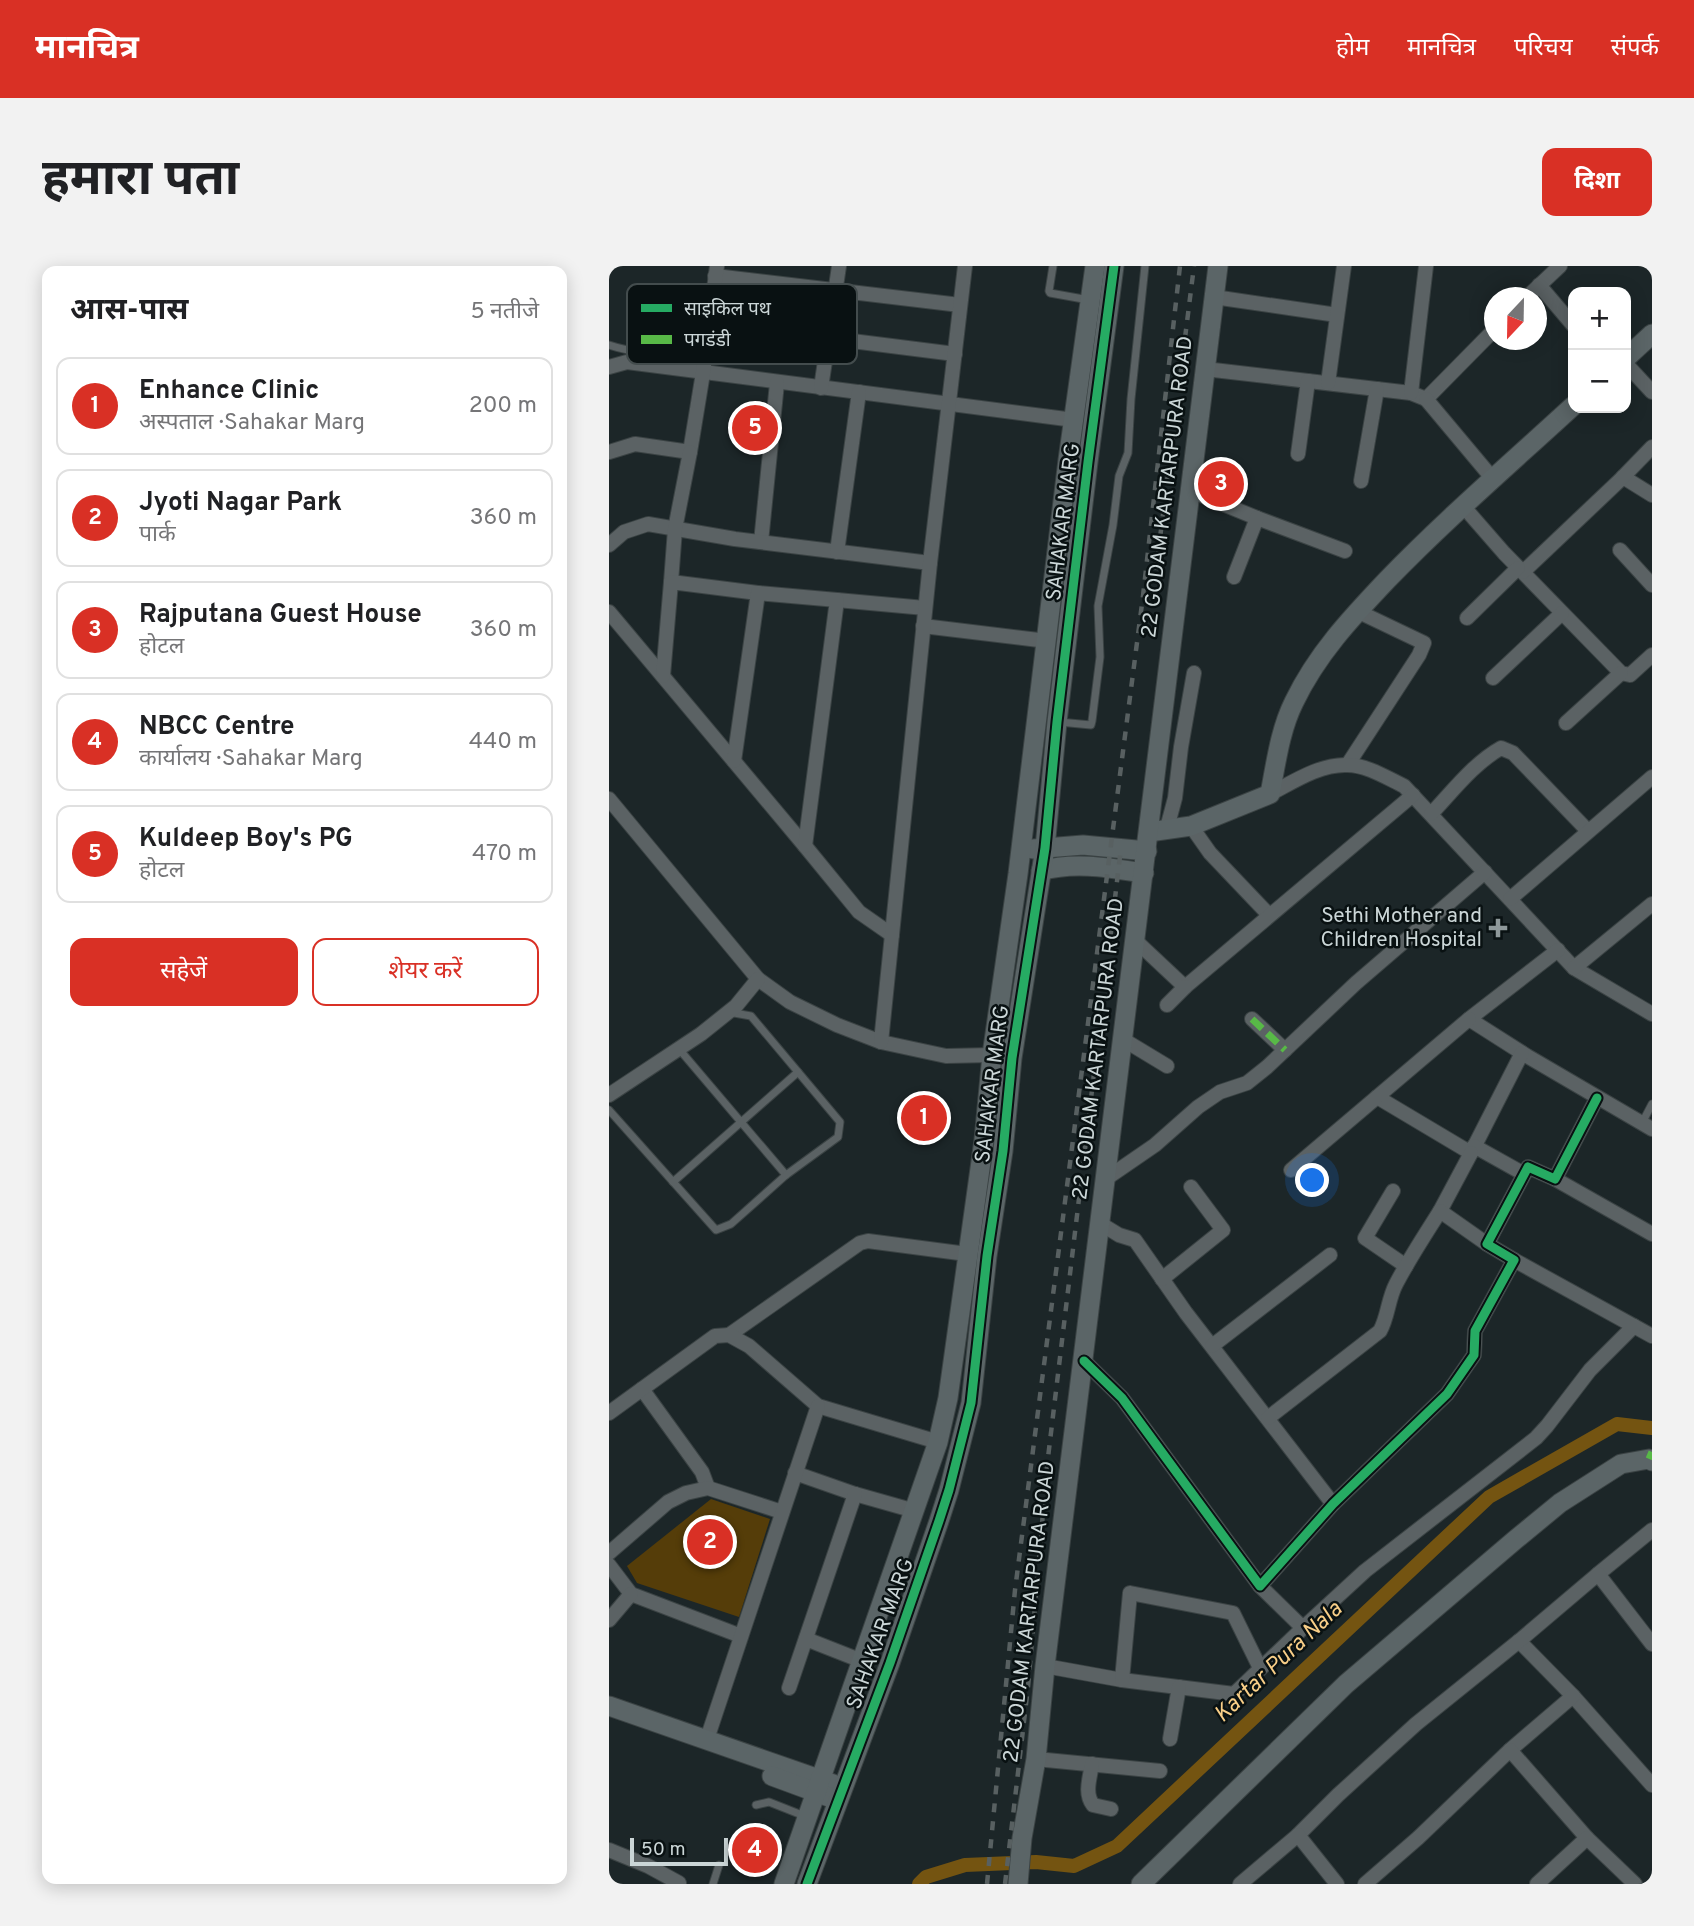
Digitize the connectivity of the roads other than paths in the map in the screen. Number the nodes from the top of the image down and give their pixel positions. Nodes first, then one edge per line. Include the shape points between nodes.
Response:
1 (839, 266) edge
2 (965, 266) edge
3 (1053, 266) edge
4 (1095, 266) edge
5 (1114, 266) edge
6 (1145, 266) edge
7 (1218, 266) edge
8 (1345, 266) edge
9 (1426, 266) edge
10 (1559, 266) edge
11 (716, 271) edge
12 (802, 284) edge
13 (836, 284) edge
14 (1539, 285) joint
15 (857, 292) edge
16 (1214, 297) junction
17 (1090, 301) junction
18 (960, 305) junction
19 (1338, 315) junction
20 (1568, 319) edge
21 (1652, 334) edge
22 (1484, 341) edge
23 (857, 342) edge
24 (609, 345) edge
25 (627, 350) edge
26 (1631, 353) edge
27 (954, 354) junction
28 (627, 362) edge
29 (641, 364) edge
30 (704, 364) edge
31 (824, 364) edge
32 (609, 367) edge
33 (1205, 369) junction
34 (1631, 369) edge
35 (703, 373) junction
36 (1308, 381) junction
37 (776, 383) junction
38 (1328, 383) junction
39 (821, 388) junction
40 (1377, 389) junction
41 (1652, 391) edge
42 (859, 392) junction
43 (1411, 393) junction
44 (1426, 399) junction
45 (949, 404) junction
46 (1568, 411) edge
47 (1074, 420) junction
48 (1652, 447) edge
49 (609, 452) edge
50 (690, 452) junction
51 (1298, 454) dead end
52 (1623, 477) junction
53 (1493, 479) junction
54 (1361, 481) dead end
55 (1191, 491) junction
56 (1652, 495) edge
57 (1463, 506) junction
58 (1257, 518) junction
59 (675, 529) junction
60 (761, 542) junction
61 (609, 545) edge
62 (1345, 551) dead end
63 (1620, 551) dead end
64 (837, 552) junction
65 (930, 563) junction
66 (1520, 570) junction
67 (1234, 577) dead end
68 (671, 582) junction
69 (1652, 585) edge
70 (758, 593) junction
71 (837, 600) junction
72 (925, 608) junction
73 (1357, 611) junction
74 (609, 612) edge
75 (1562, 613) junction
76 (1467, 618) dead end
77 (923, 626) junction
78 (1047, 641) junction
79 (1652, 655) edge
80 (1193, 673) dead end
81 (1621, 673) junction
82 (663, 676) junction
83 (1493, 678) dead end
84 (1057, 722) junction
85 (1566, 723) dead end
86 (734, 761) junction
87 (1348, 764) junction
88 (1652, 777) edge
89 (1270, 794) junction
90 (1413, 795) junction
91 (609, 799) edge
92 (1431, 814) junction
93 (1191, 825) junction
94 (1588, 831) junction
95 (1154, 837) junction
96 (806, 846) junction
97 (1045, 848) junction
98 (1021, 850) junction
99 (1041, 870) junction
100 (1485, 872) junction
101 (1144, 873) junction
102 (1510, 899) junction
103 (1652, 904) edge
104 (1269, 915) junction
105 (892, 935) junction
106 (1136, 941) junction
107 (1558, 950) junction
108 (1574, 968) junction
109 (758, 979) junction
110 (1185, 987) junction
111 (1167, 1005) dead end
112 (731, 1010) junction
113 (1652, 1014) edge
114 (1252, 1019) dead end
115 (1469, 1019) junction
116 (1123, 1040) junction
117 (881, 1042) junction
118 (679, 1049) junction
119 (1285, 1050) junction
120 (1521, 1053) junction
121 (1002, 1057) junction
122 (1167, 1066) dead end
123 (798, 1072) junction
124 (609, 1095) edge
125 (1377, 1097) junction
126 (1597, 1098) junction
127 (1652, 1104) edge
128 (609, 1110) edge
129 (742, 1122) junction
130 (1647, 1126) edge
131 (1472, 1149) junction
132 (1291, 1170) dead end
133 (1524, 1174) junction
134 (786, 1175) junction
135 (1107, 1178) junction
136 (1555, 1179) junction
137 (673, 1182) junction
138 (1191, 1187) dead end
139 (1393, 1191) dead end
140 (1440, 1211) junction
141 (1101, 1224) junction
142 (1652, 1234) edge
143 (1487, 1244) junction
144 (967, 1254) junction
145 (1330, 1255) dead end
146 (1514, 1260) junction
147 (1406, 1266) junction
148 (1162, 1279) junction
149 (1634, 1326) junction
150 (729, 1335) junction
151 (1652, 1336) edge
152 (1212, 1346) junction
153 (1084, 1361) junction
154 (642, 1389) junction
155 (818, 1406) junction
156 (609, 1413) edge
157 (1268, 1418) junction
158 (938, 1442) junction
159 (1651, 1457) edge
160 (795, 1472) junction
161 (708, 1488) junction
162 (855, 1494) junction
163 (1333, 1504) junction
164 (915, 1511) junction
165 (782, 1512) junction
166 (1652, 1530) edge
167 (609, 1553) edge
168 (609, 1565) edge
169 (1598, 1574) junction
170 (1260, 1586) junction
171 (631, 1594) junction
172 (609, 1620) edge
173 (1303, 1628) junction
174 (741, 1636) junction
175 (806, 1639) junction
176 (1519, 1641) junction
177 (1652, 1644) edge
178 (862, 1661) junction
179 (1045, 1665) junction
180 (1260, 1668) junction
181 (1122, 1680) junction
182 (1179, 1687) junction
183 (789, 1688) dead end
184 (1573, 1696) junction
185 (609, 1706) edge
186 (609, 1719) edge
187 (1170, 1739) dead end
188 (707, 1746) junction
189 (1510, 1750) junction
190 (1035, 1759) junction
191 (1092, 1764) junction
192 (1160, 1771) dead end
193 (1652, 1785) edge
194 (819, 1786) junction
195 (840, 1794) junction
196 (756, 1805) dead end
197 (1111, 1809) dead end
198 (808, 1817) junction
199 (1298, 1835) junction
200 (1587, 1838) junction
201 (609, 1850) edge
202 (719, 1865) dead end
203 (679, 1883) edge
204 (713, 1884) edge
205 (784, 1884) edge
206 (807, 1884) edge
207 (1018, 1884) edge
208 (1140, 1884) edge
209 (1240, 1884) edge
210 (1337, 1884) edge
211 (1365, 1884) edge
212 (1537, 1884) edge
213 (1635, 1884) edge

1 - 13 street
2 - 18 street
3 - 17 lane via 1050,293
4 - 17 street, SAHAKAR MARG
5 - 84 street, SAHAKAR MARG
6 - 84 lane via 1128,453 1119,476 1098,601 1100,657 1092,721 1091,725
7 - 16 street, 22 GODAM KARTARPURA ROAD
8 - 19 street
9 - 43 street
10 - 14 street
11 - 12 street
14 - 20 street
15 - 18 street
16 - 19 street
16 - 33 street, 22 GODAM KARTARPURA ROAD
17 - 47 street, SAHAKAR MARG
18 - 27 street
19 - 38 street
21 - 26 street
22 - 44 street
23 - 27 street
24 - 25 lane
27 - 45 street
28 - 32 street
29 - 35 street
30 - 35 street
31 - 39 street
33 - 36 street
33 - 55 street, 22 GODAM KARTARPURA ROAD
34 - 41 street
35 - 37 street
35 - 50 street
36 - 38 street
36 - 51 street
37 - 39 street
37 - 60 street
38 - 40 street
39 - 42 street
40 - 43 street
40 - 54 street
42 - 45 street
42 - 64 street
43 - 44 street
44 - 53 street
45 - 47 street
45 - 65 street
46 - 53 street
47 - 78 street, SAHAKAR MARG
48 - 52 street
49 - 50 street via 635,444
50 - 59 street
52 - 56 street
52 - 66 street
53 - 57 street
55 - 58 street
55 - 95 street, 22 GODAM KARTARPURA ROAD
57 - 66 street
57 - 73 street
58 - 62 street
58 - 67 street
59 - 60 street
59 - 61 street via 648,524 624,532
59 - 68 street
60 - 64 street
63 - 69 street
64 - 65 street
65 - 72 street
66 - 75 street
66 - 76 street
68 - 70 street
68 - 82 street
70 - 71 street
70 - 86 street
71 - 72 street
71 - 96 street
72 - 77 street
73 - 87 street via 1424,643
73 - 89 street via 1317,659 1293,704
74 - 82 street
75 - 81 street
75 - 83 street
77 - 78 street
77 - 105 street
78 - 98 street, SAHAKAR MARG
79 - 81 street via 1630,675
80 - 95 street via 1175,798
81 - 85 street
82 - 86 street
84 - 97 street, SAHAKAR MARG
86 - 96 street
87 - 89 street via 1323,768
87 - 90 street via 1404,786
88 - 94 street
89 - 93 street
90 - 92 street
90 - 104 street
91 - 109 street
92 - 94 street via 1501,748 1513,753
92 - 100 street
93 - 95 street
93 - 104 street via 1210,853
94 - 102 street
95 - 97 street
95 - 101 street, 22 GODAM KARTARPURA ROAD
96 - 105 street via 859,912
97 - 98 street
97 - 99 street, SAHAKAR MARG
98 - 121 street, SAHAKAR MARG
99 - 101 street via 1070,865
99 - 121 street, SAHAKAR MARG
100 - 102 street
100 - 119 street
101 - 106 street, 22 GODAM KARTARPURA ROAD
102 - 107 street
103 - 108 street
104 - 110 street
105 - 117 street
106 - 110 street
106 - 116 street, 22 GODAM KARTARPURA ROAD
107 - 108 street
107 - 115 street
108 - 113 street
109 - 112 street
109 - 117 street via 790,1002
110 - 111 street
112 - 118 street
112 - 123 lane via 751,1016
114 - 119 street
115 - 120 street
115 - 125 street
116 - 122 street
116 - 135 street, 22 GODAM KARTARPURA ROAD
117 - 121 street via 946,1056
118 - 124 street
118 - 129 lane
119 - 135 street via 1247,1083 1220,1092
120 - 126 street
120 - 131 street
121 - 144 street, SAHAKAR MARG
121 - 195 street, SAHAKAR MARG via 1003,1151 971,1403 946,1500
123 - 129 lane
123 - 134 lane via 840,1122 838,1137
125 - 131 street
125 - 132 street
126 - 130 street
126 - 136 street
127 - 130 lane
128 - 137 lane
129 - 134 lane
129 - 137 lane
131 - 133 street
131 - 140 street
133 - 136 street via 1528,1167
133 - 143 street
134 - 137 lane via 731,1224 716,1230
135 - 141 street, 22 GODAM KARTARPURA ROAD
136 - 142 street
138 - 148 street via 1223,1230
139 - 147 street via 1365,1238
140 - 143 street
140 - 147 street
141 - 148 street via 1135,1240
141 - 153 street, 22 GODAM KARTARPURA ROAD
143 - 146 street
144 - 150 street via 860,1243
144 - 158 street, SAHAKAR MARG via 949,1398
145 - 152 street
146 - 149 street
146 - 163 street via 1475,1331 1474,1355 1447,1394
147 - 157 street via 1380,1331
148 - 152 street
149 - 151 street
149 - 173 street via 1590,1370 1536,1438 1365,1571
150 - 154 street via 715,1336
150 - 155 street via 749,1346
152 - 157 street
153 - 170 street via 1122,1398
153 - 179 street, 22 GODAM KARTARPURA ROAD
154 - 156 street
154 - 161 street via 702,1472
155 - 158 street
155 - 160 street
157 - 163 street
158 - 164 street, SAHAKAR MARG
159 - 208 street via 1621,1464 1560,1503 1515,1540 1346,1684
160 - 162 street
160 - 165 street
161 - 165 street
161 - 167 street via 668,1502
162 - 164 street
162 - 175 street
163 - 170 street
164 - 178 street, SAHAKAR MARG
165 - 174 street
166 - 169 street
168 - 171 street
169 - 176 street
169 - 177 street
170 - 173 street
171 - 172 street
171 - 174 street
173 - 180 street
174 - 188 street
175 - 178 street
175 - 183 street
176 - 184 street
176 - 199 street via 1416,1724
178 - 194 street, SAHAKAR MARG
179 - 181 street
179 - 190 street, 22 GODAM KARTARPURA ROAD
180 - 181 street via 1233,1613 1129,1593
180 - 182 street via 1234,1694
181 - 182 street
182 - 187 street
184 - 189 street
184 - 193 street
185 - 188 street
186 - 188 street
188 - 194 street
189 - 200 street
189 - 211 street
190 - 191 street
190 - 207 street, 22 GODAM KARTARPURA ROAD
191 - 192 street
191 - 197 street via 1089,1800
194 - 195 street
194 - 198 street, SAHAKAR MARG
195 - 206 street, SAHAKAR MARG
196 - 198 lane via 769,1802
198 - 205 street, SAHAKAR MARG
199 - 209 street
199 - 210 street
200 - 212 street
200 - 213 street
201 - 203 street
202 - 204 lane

